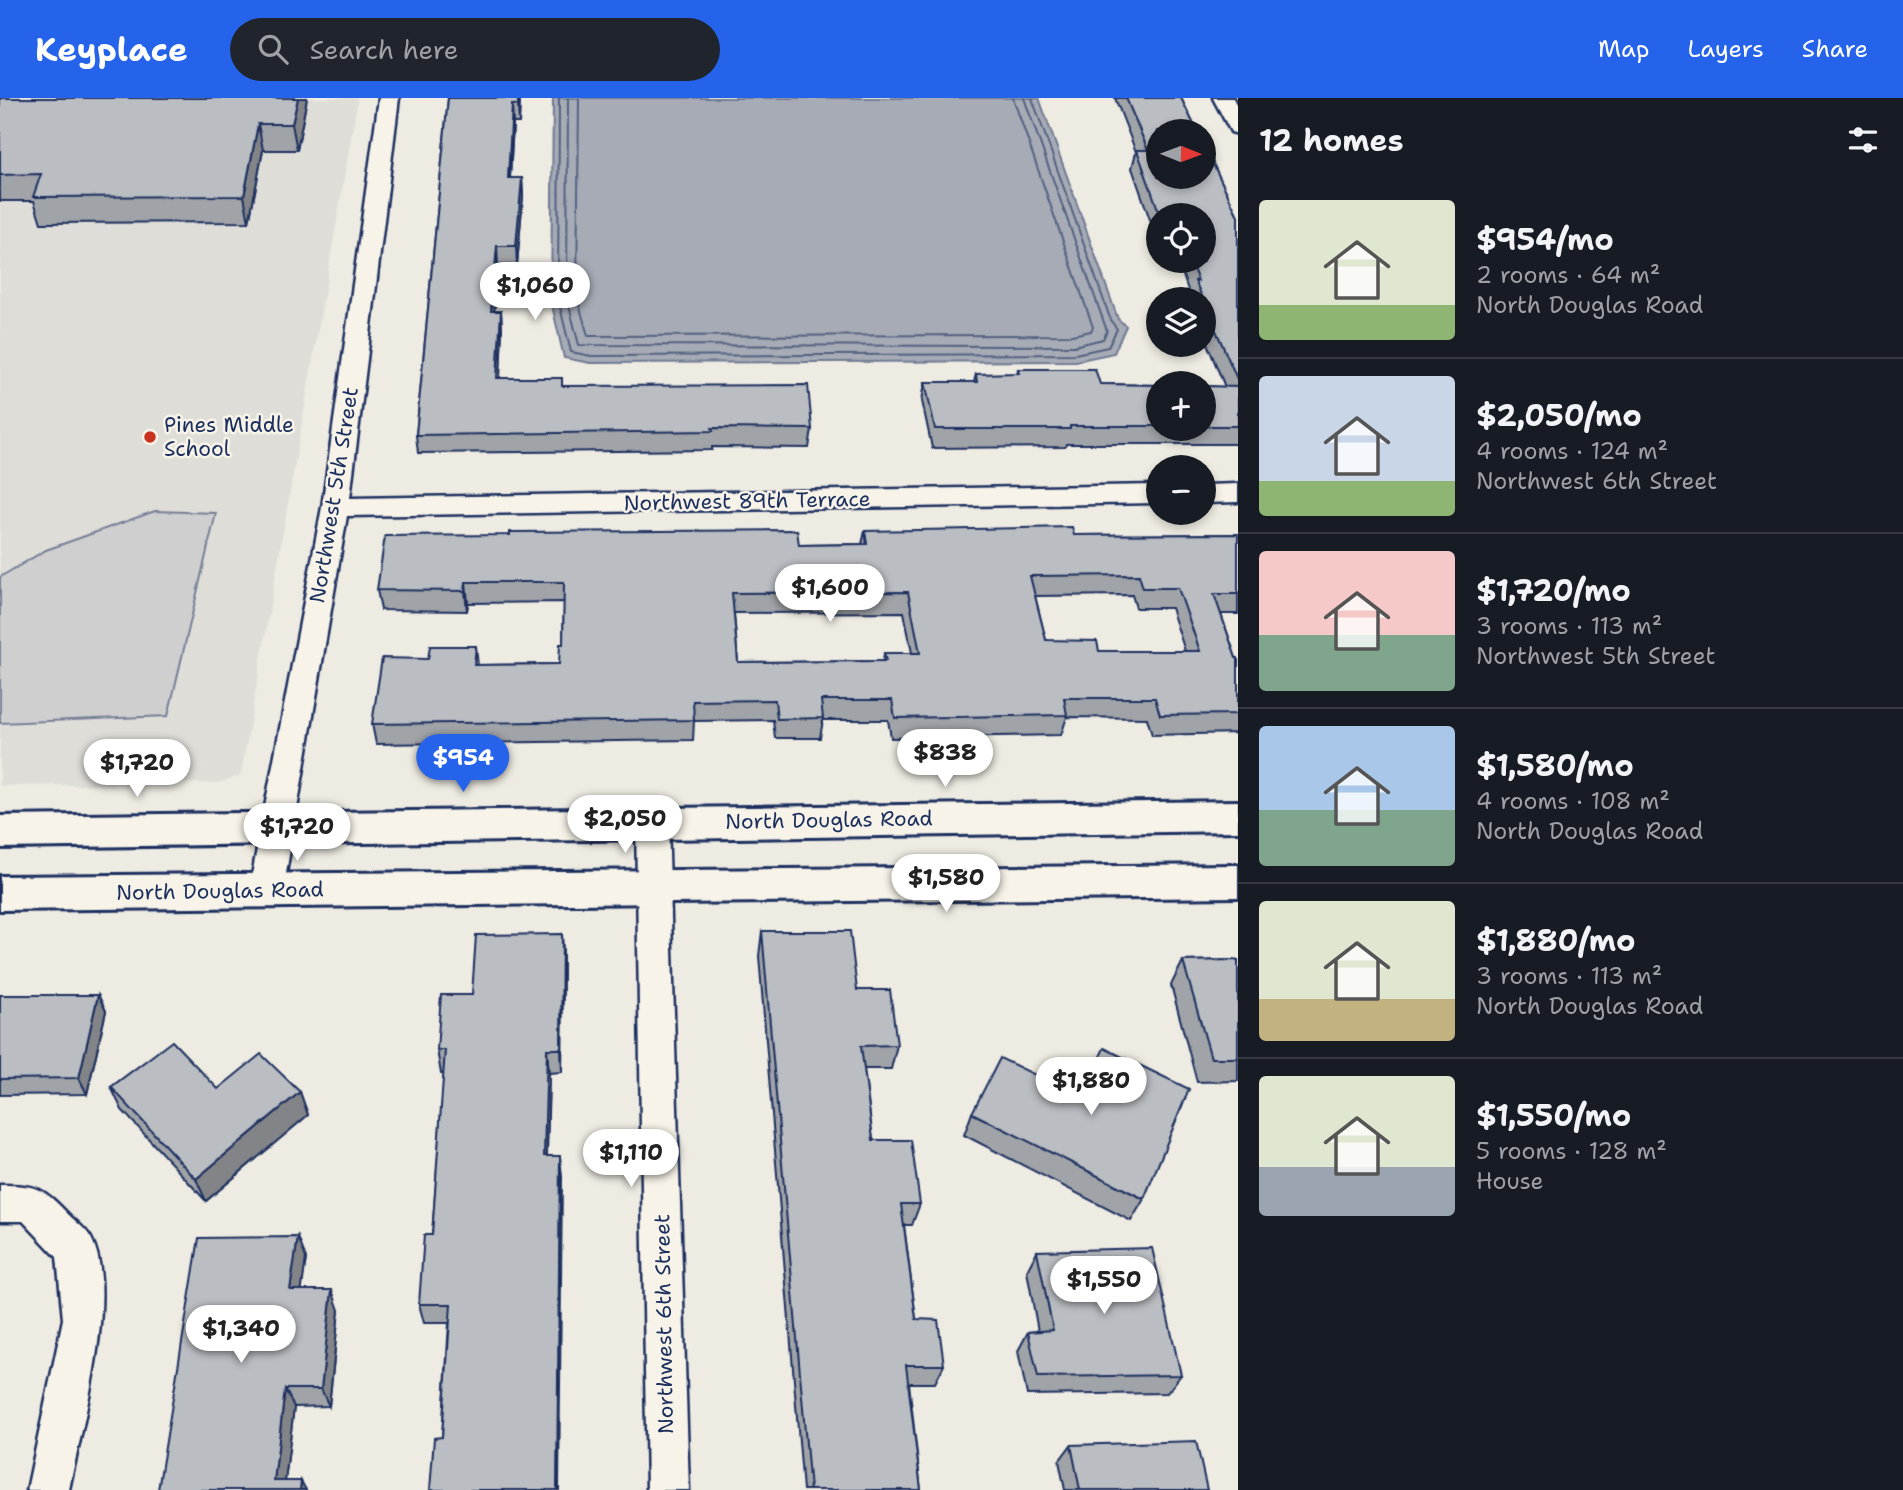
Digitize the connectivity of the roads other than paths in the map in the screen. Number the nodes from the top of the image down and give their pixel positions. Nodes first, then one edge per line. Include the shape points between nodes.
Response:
1 (389, 98) edge
2 (1223, 98) edge
3 (1238, 128) edge
4 (1238, 493) edge
5 (1146, 494) edge
6 (1216, 494) edge
7 (335, 507) junction
8 (1238, 816) edge
9 (652, 822) junction
10 (275, 827) junction
11 (0, 832) edge
12 (1238, 881) edge
13 (653, 887) junction
14 (266, 891) junction
15 (0, 893) edge
16 (0, 1203) edge
17 (48, 1490) edge
18 (668, 1490) edge

1 - 7 street, Northwest 5th Street
2 - 3 street
4 - 6 street
5 - 7 street, Northwest 89th Terrace
7 - 10 street, Northwest 5th Street
8 - 9 main road, North Douglas Road
9 - 10 main road, North Douglas Road
9 - 13 street, Northwest 6th Street
10 - 11 main road, North Douglas Road
10 - 14 street, Northwest 5th Street
12 - 13 main road, North Douglas Road
13 - 14 main road, North Douglas Road
13 - 18 street, Northwest 6th Street
14 - 15 main road, North Douglas Road
16 - 17 street via 31,1202 76,1250 83,1319

